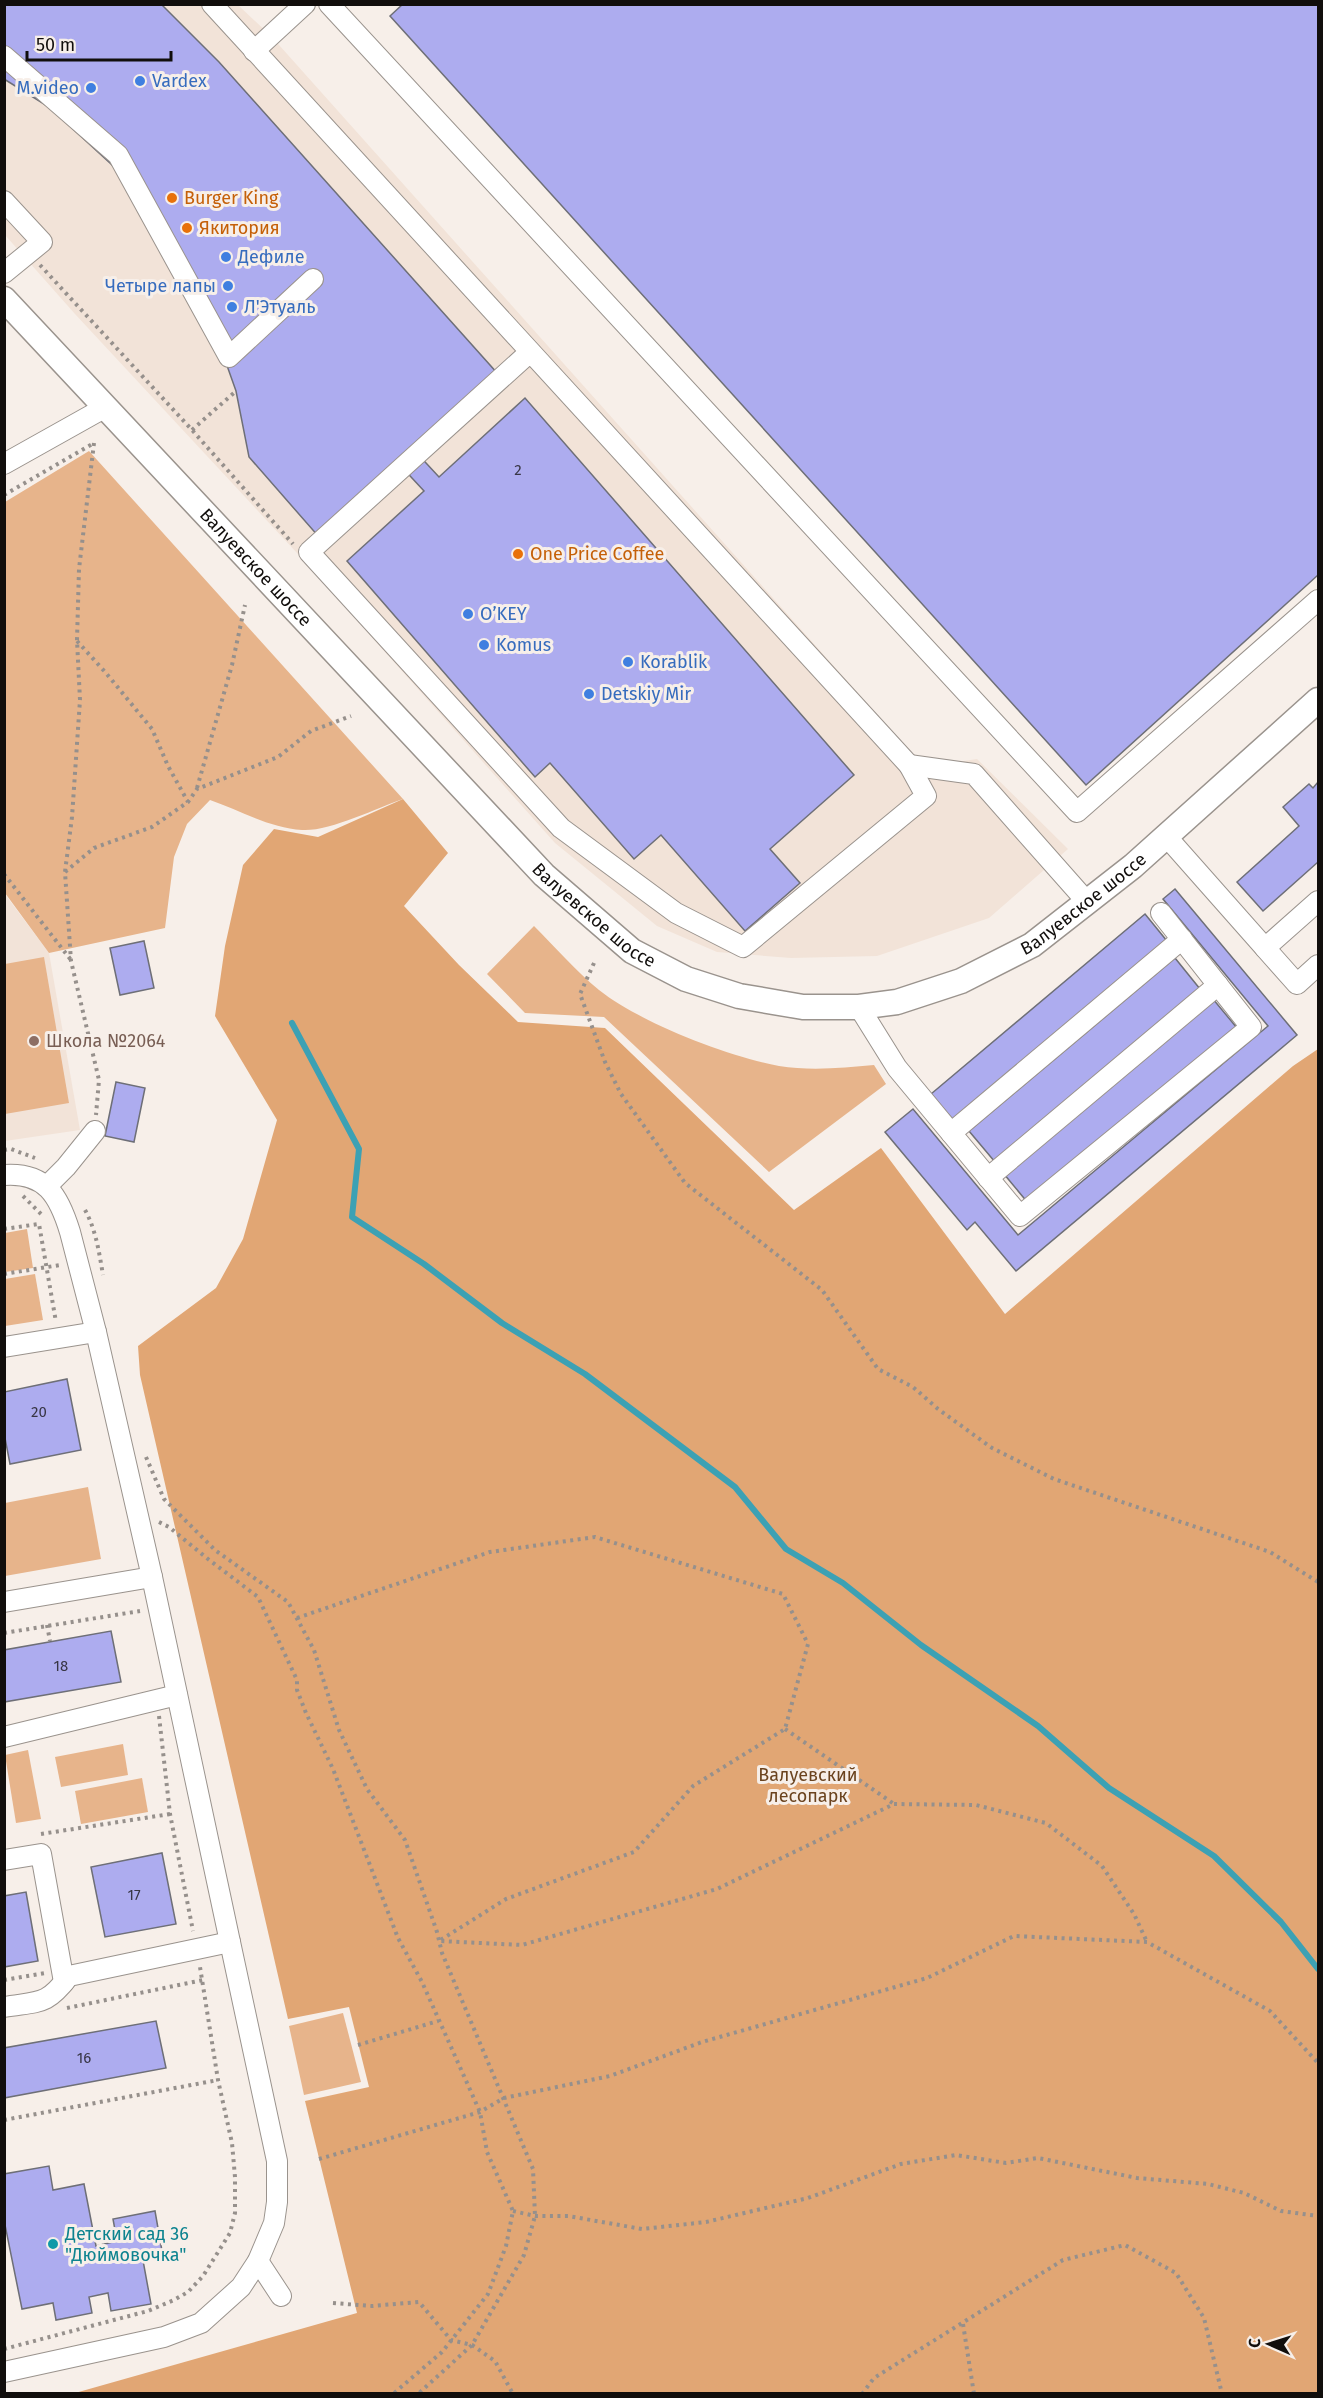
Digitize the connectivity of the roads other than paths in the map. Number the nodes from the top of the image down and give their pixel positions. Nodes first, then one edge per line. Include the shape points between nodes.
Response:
1 (212, 4) edge
2 (306, 4) edge
3 (329, 4) edge
4 (254, 51) junction
5 (4, 56) edge
6 (4, 201) edge
7 (4, 273) edge
8 (313, 279) dead end
9 (4, 299) edge
10 (530, 352) junction
11 (104, 408) junction
12 (4, 464) edge
13 (1318, 600) edge
14 (1318, 700) edge
15 (909, 765) junction
16 (1166, 836) junction
17 (1318, 901) edge
18 (1088, 903) junction
19 (1161, 913) dead end
20 (1182, 939) junction
21 (1265, 948) junction
22 (1318, 965) edge
23 (1218, 985) junction
24 (859, 1007) junction
25 (95, 1131) road end
26 (951, 1133) junction
27 (4, 1175) edge
28 (988, 1178) junction
29 (47, 1186) junction
30 (96, 1332) junction
31 (4, 1347) edge
32 (152, 1577) junction
33 (4, 1602) edge
34 (177, 1695) junction
35 (4, 1737) edge
36 (4, 1860) edge
37 (230, 1941) junction
38 (64, 1982) junction
39 (4, 2007) edge
40 (258, 2261) junction
41 (280, 2296) dead end
42 (4, 2372) edge

1 - 4 street
2 - 4 street
3 - 13 street via 1077,813
4 - 10 street
5 - 8 street via 118,155 229,357
6 - 7 street via 42,242
9 - 11 main road, Валуевское шоссе
10 - 15 street
10 - 15 street via 309,552 561,828 676,913 743,947 927,796
11 - 12 street
11 - 24 main road, Валуевское шоссе via 544,875 632,951 686,979 739,996 803,1006
14 - 16 main road, Валуевское шоссе
15 - 18 street via 974,774
16 - 18 main road, Валуевское шоссе
16 - 21 street
17 - 21 street
18 - 24 main road, Валуевское шоссе via 1032,945 961,981 897,1002
19 - 20 street
20 - 23 street
20 - 26 street
21 - 22 street via 1297,984
23 - 28 street
23 - 28 street via 1251,1027 1020,1216
24 - 26 street via 897,1068
25 - 29 street
26 - 28 street
27 - 29 street via 21,1173 36,1177
29 - 30 street via 74,1218
30 - 31 street
30 - 32 street
32 - 33 street
32 - 34 street
34 - 35 street
34 - 37 street
36 - 38 street via 41,1854
37 - 38 street via 69,1976
37 - 40 street via 279,2178 274,2223
38 - 39 street via 55,1995 45,2000
40 - 41 street
40 - 42 street via 241,2287 201,2323 164,2337

